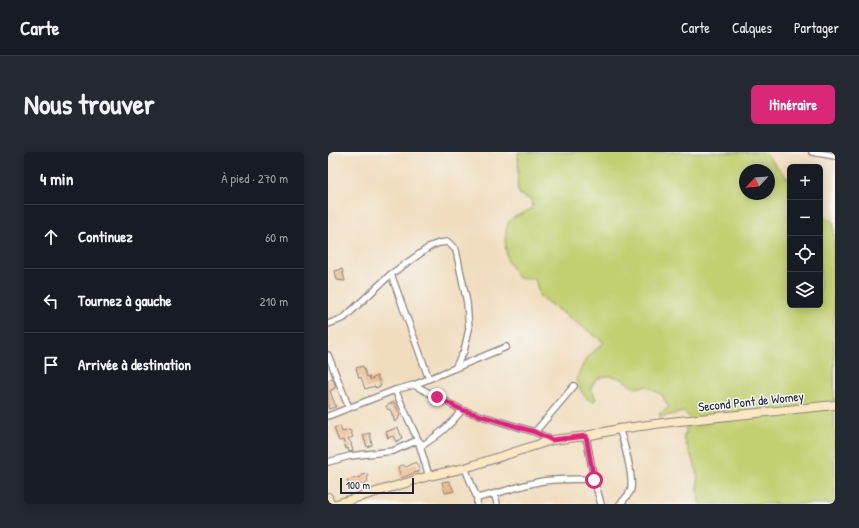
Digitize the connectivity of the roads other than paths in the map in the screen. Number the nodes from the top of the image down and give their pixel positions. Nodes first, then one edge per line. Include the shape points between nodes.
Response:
1 (812, 152) edge
2 (834, 152) edge
3 (835, 157) edge
4 (391, 274) junction
5 (328, 324) edge
6 (506, 347) dead end
7 (328, 355) edge
8 (455, 368) junction
9 (429, 379) junction
10 (414, 385) junction
11 (574, 386) dead end
12 (395, 390) junction
13 (835, 405) edge
14 (348, 408) junction
15 (462, 410) junction
16 (328, 416) edge
17 (618, 429) junction
18 (535, 432) junction
19 (586, 436) junction
20 (418, 440) junction
21 (552, 440) junction
22 (328, 462) edge
23 (464, 468) junction
24 (429, 476) junction
25 (594, 480) junction
26 (495, 495) junction
27 (328, 497) edge
28 (477, 501) edge
29 (330, 504) edge
30 (336, 504) edge
31 (497, 504) edge
32 (601, 504) edge
33 (620, 504) edge

1 - 3 street
2 - 3 street
4 - 5 street via 344,318
4 - 8 street via 439,243 448,242 456,250 467,303 469,329 464,351
4 - 9 street
6 - 8 street
7 - 14 street
8 - 9 street
9 - 10 street
10 - 12 street
10 - 15 street
11 - 18 street
12 - 14 street
12 - 20 street
13 - 17 main road, Second Pont de Womey
14 - 16 street
15 - 18 street
15 - 20 street via 449,426 423,445
17 - 19 main road, Second Pont de Womey
17 - 33 street via 624,442 631,489
18 - 21 street
19 - 21 main road, Second Pont de Womey
19 - 25 street
20 - 22 street via 393,451 350,456
20 - 24 street
21 - 23 main road, Second Pont de Womey
23 - 24 main road, Second Pont de Womey
23 - 28 street
24 - 30 main road, Second Pont de Womey
25 - 26 street via 538,482
25 - 32 street
26 - 28 street
26 - 31 street
27 - 29 main road

